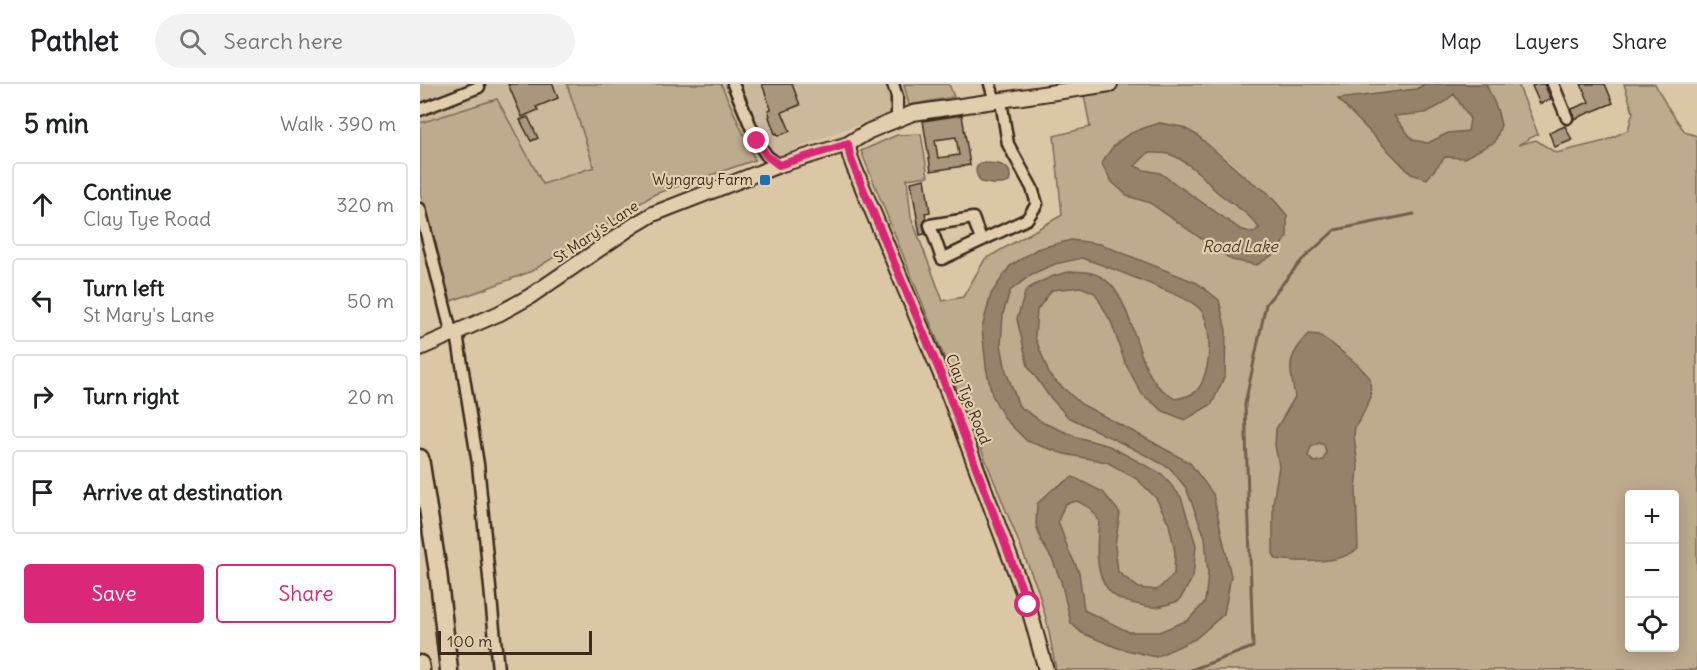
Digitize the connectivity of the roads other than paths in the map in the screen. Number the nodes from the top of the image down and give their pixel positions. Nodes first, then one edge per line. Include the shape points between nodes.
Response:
1 (733, 84) edge
2 (893, 84) edge
3 (990, 84) edge
4 (1110, 84) edge
5 (1553, 84) edge
6 (479, 87) dead end
7 (998, 101) junction
8 (420, 110) edge
9 (1567, 118) dead end
10 (897, 119) junction
11 (848, 144) junction
12 (779, 165) junction
13 (420, 209) edge
14 (981, 240) junction
15 (456, 333) junction
16 (420, 348) edge
17 (420, 458) edge
18 (420, 664) edge
19 (421, 670) edge
20 (449, 670) edge
21 (498, 670) edge
22 (1046, 670) edge

1 - 12 lane via 757,141
2 - 10 lane
3 - 7 lane
4 - 7 main road, St Mary's Lane
5 - 9 lane
6 - 8 lane
7 - 10 main road, St Mary's Lane via 913,113
7 - 14 lane via 1008,144 1037,204 1027,219
10 - 11 main road, St Mary's Lane
11 - 12 main road, St Mary's Lane
11 - 22 main road, Clay Tye Road via 977,469 1028,605
12 - 15 main road, St Mary's Lane via 653,214 529,297
13 - 15 lane
14 - 14 lane via 942,259 930,225 973,218
15 - 16 main road, St Mary's Lane
15 - 21 lane via 477,464
17 - 20 highway
18 - 19 highway

